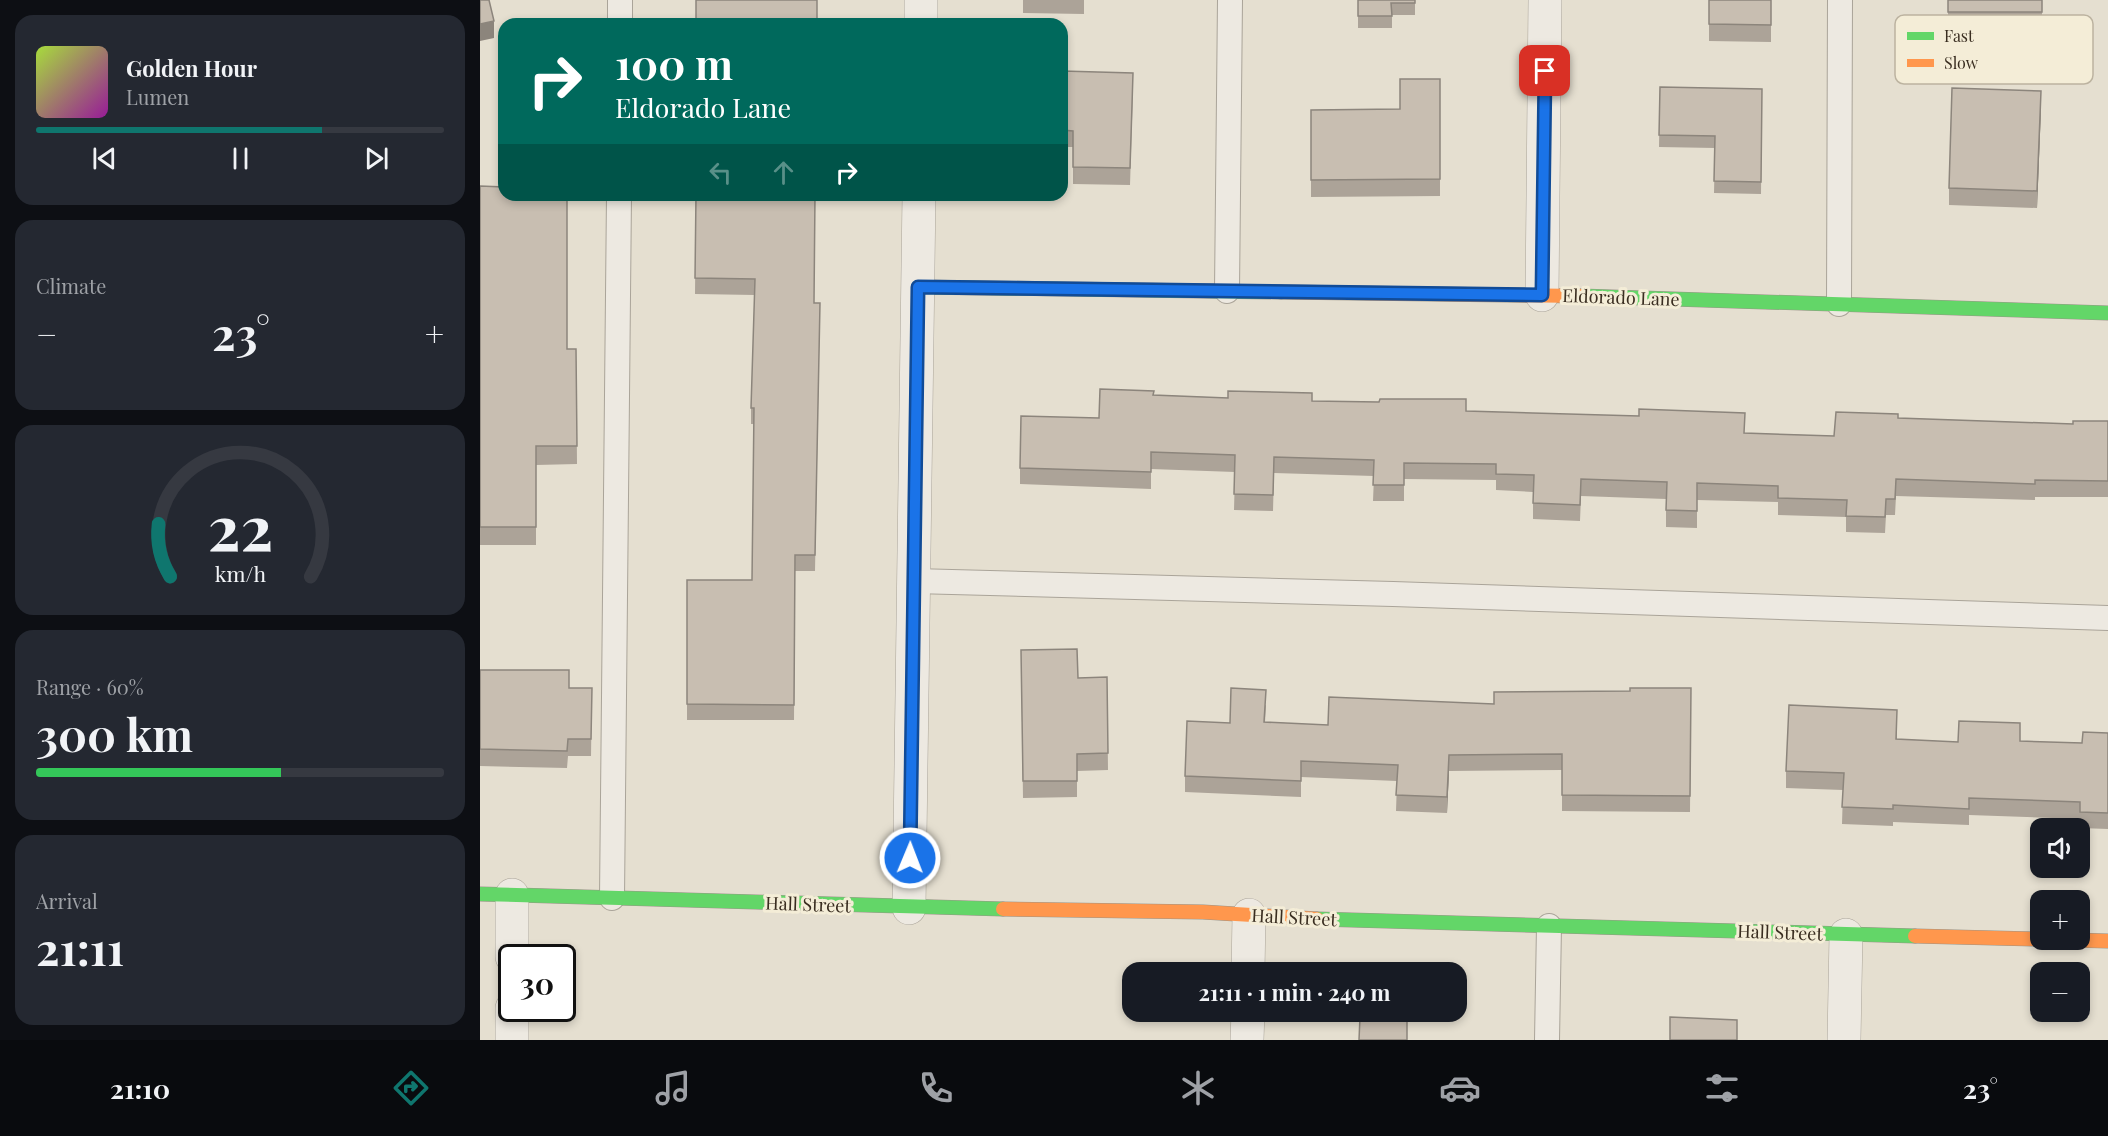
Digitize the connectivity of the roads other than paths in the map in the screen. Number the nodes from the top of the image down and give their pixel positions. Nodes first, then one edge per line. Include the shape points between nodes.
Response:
1 (621, 0) edge
2 (921, 0) edge
3 (1230, 0) edge
4 (1545, 0) edge
5 (1840, 0) edge
6 (620, 18) edge
7 (921, 18) edge
8 (619, 201) edge
9 (919, 201) edge
10 (918, 287) junction
11 (1227, 291) junction
12 (1542, 295) junction
13 (1839, 304) junction
14 (2108, 313) edge
15 (914, 581) junction
16 (2108, 618) edge
17 (496, 895) edge
18 (612, 898) junction
19 (909, 908) junction
20 (1249, 915) junction
21 (1549, 926) junction
22 (1846, 935) junction
23 (2108, 941) edge
24 (509, 944) edge
25 (1248, 962) edge
26 (512, 1022) edge
27 (1248, 1022) edge
28 (512, 1040) edge
29 (1247, 1040) edge
30 (1547, 1040) edge
31 (1844, 1040) edge

1 - 6 lane
2 - 7 street
3 - 11 lane
4 - 12 street
5 - 13 lane
8 - 18 lane
9 - 10 street
10 - 11 street, Eldorado Lane
10 - 15 street
11 - 12 street, Eldorado Lane
12 - 13 street, Eldorado Lane
13 - 14 street, Eldorado Lane
15 - 16 lane
15 - 19 street
17 - 18 street, Hall Street
17 - 24 street
18 - 19 street, Hall Street
19 - 20 street, Hall Street
20 - 21 street, Hall Street
20 - 25 street
21 - 22 street, Hall Street
21 - 30 lane
22 - 23 street, Hall Street
22 - 31 street
26 - 28 street
27 - 29 street

